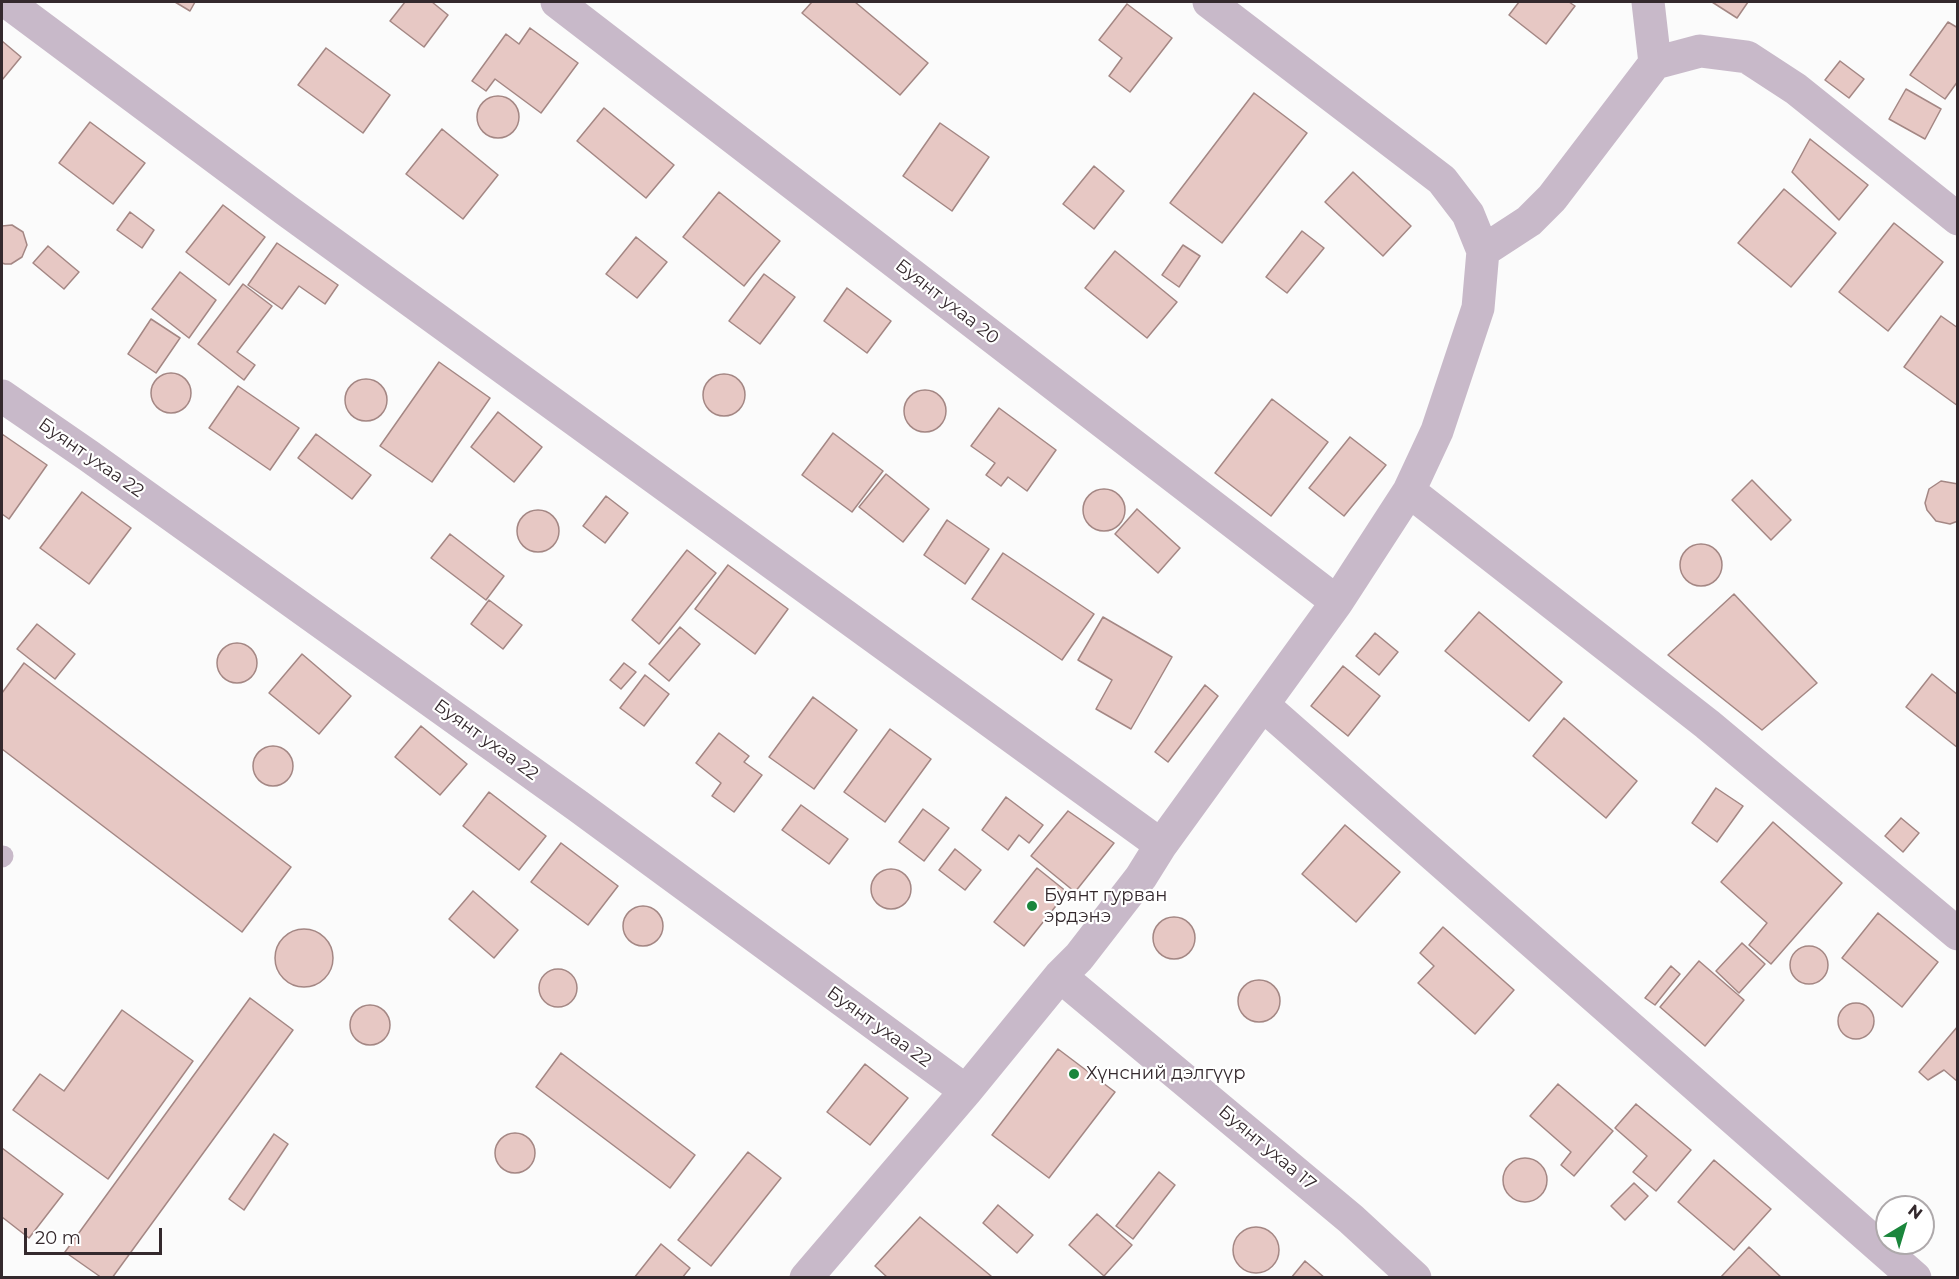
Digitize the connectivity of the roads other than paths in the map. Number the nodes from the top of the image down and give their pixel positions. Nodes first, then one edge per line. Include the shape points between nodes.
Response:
1 (7, 2) edge
2 (557, 2) edge
3 (1209, 2) edge
4 (1648, 2) edge
5 (1655, 63) junction
6 (1958, 219) edge
7 (1483, 251) junction
8 (2, 396) edge
9 (1409, 491) junction
10 (1337, 602) junction
11 (1263, 705) junction
12 (1161, 845) junction
13 (1958, 934) edge
14 (1060, 976) junction
15 (966, 1091) junction
16 (806, 1278) edge
17 (1415, 1278) edge
18 (1915, 1278) edge

1 - 12 street via 296,218
2 - 10 street, Буянт ухаа 20
3 - 7 street via 1442,180 1468,214
4 - 5 street
5 - 6 street via 1700,51 1747,57 1796,89
5 - 7 street via 1552,198 1529,221
7 - 9 street via 1478,308 1437,431
8 - 15 street, Буянт ухаа 22 via 579,806
9 - 10 street
9 - 13 street via 1707,724
10 - 11 street
11 - 12 street
11 - 18 street
12 - 14 street via 1134,886
14 - 15 street
14 - 17 street, Буянт ухаа 17 via 1342,1211
15 - 16 street

